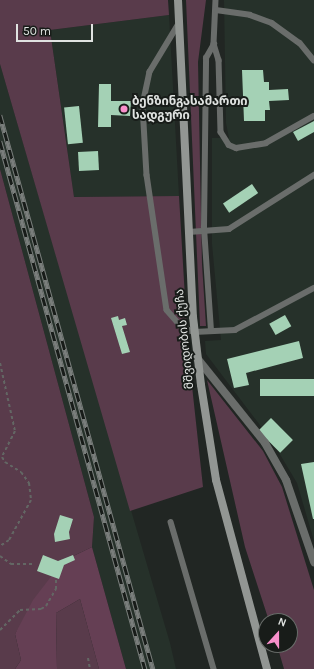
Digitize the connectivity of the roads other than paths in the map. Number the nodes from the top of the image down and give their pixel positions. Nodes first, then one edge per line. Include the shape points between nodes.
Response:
1 (178, 0) edge
2 (216, 0) edge
3 (216, 10) junction
4 (180, 24) junction
5 (214, 44) junction
6 (314, 60) edge
7 (314, 116) edge
8 (314, 175) edge
9 (189, 232) junction
10 (204, 232) junction
11 (314, 288) edge
12 (211, 331) junction
13 (194, 332) junction
14 (197, 358) junction
15 (171, 522) dead end
16 (314, 562) edge
17 (214, 669) edge
18 (267, 669) edge

1 - 4 main road, მშვიდობის ქუჩა
2 - 3 lane
3 - 5 lane
3 - 6 lane via 250,15 272,23 300,44
4 - 9 main road, მშვიდობის ქუჩა
4 - 13 lane via 150,72 144,106 147,175 167,310 182,327
5 - 7 lane via 219,60 221,132 229,145 236,148 266,143
5 - 10 lane via 206,58
8 - 10 lane via 229,229
9 - 10 lane
9 - 13 main road, მშვიდობის ქუჩა
10 - 12 lane
11 - 12 lane via 236,330
12 - 13 lane
13 - 14 main road, მშვიდობის ქუჩა
14 - 16 street via 260,437 286,480
14 - 18 main road, მშვიდობის ქუჩა via 216,480
15 - 17 lane

